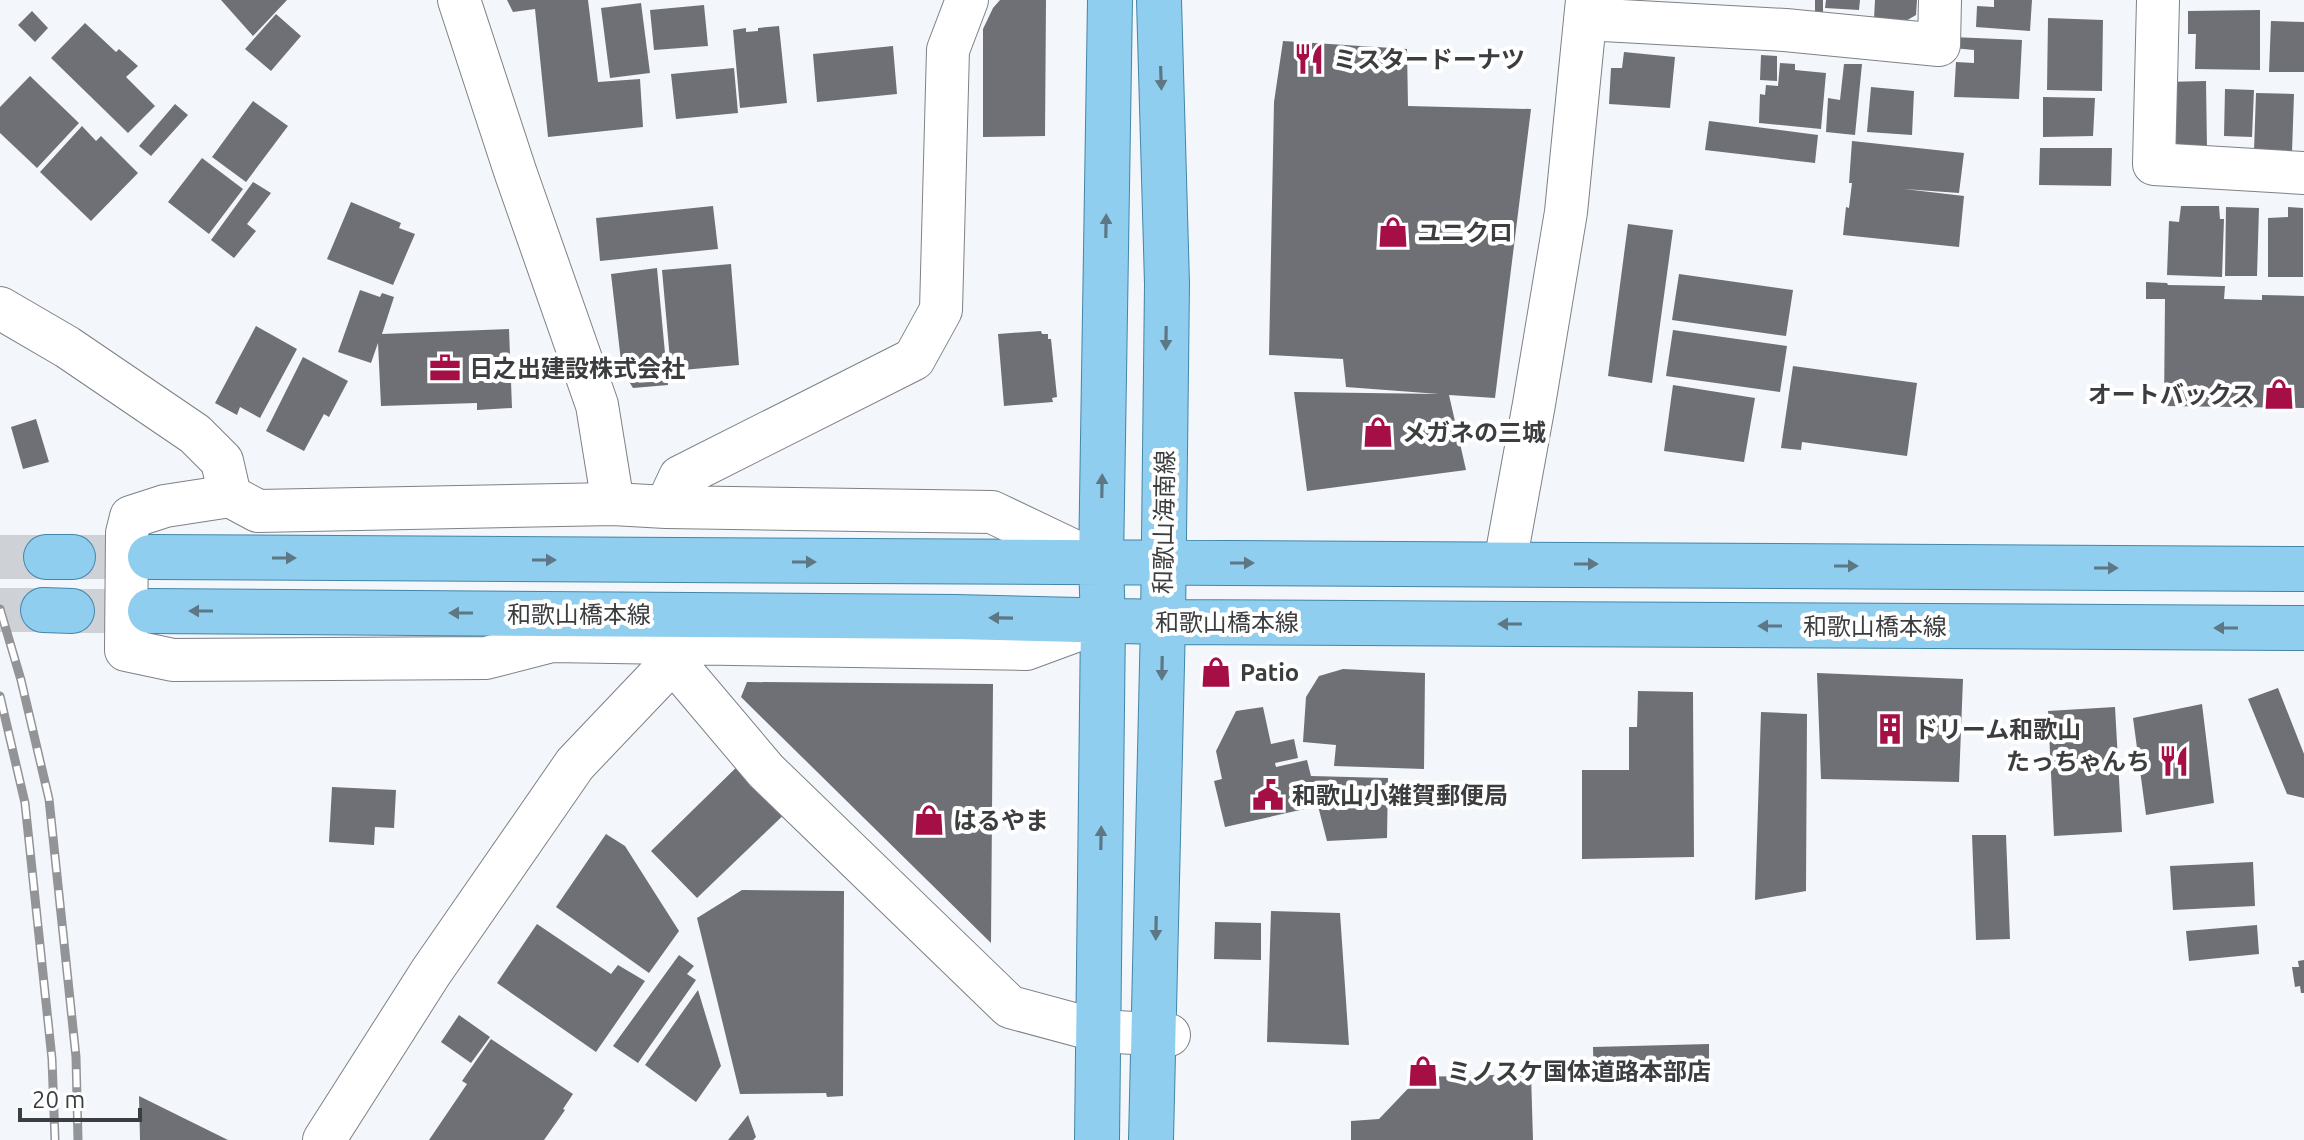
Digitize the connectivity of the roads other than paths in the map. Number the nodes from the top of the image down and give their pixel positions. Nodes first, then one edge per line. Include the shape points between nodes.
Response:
1 (459, 0) edge
2 (967, 0) edge
3 (1110, 0) edge
4 (1159, 0) edge
5 (1940, 0) edge
6 (2158, 0) edge
7 (1586, 10) edge
8 (2304, 173) edge
9 (0, 308) edge
10 (230, 496) junction
11 (613, 504) junction
12 (666, 507) junction
13 (150, 557) tunnel mouth
14 (1164, 563) junction
15 (1505, 563) junction
16 (1101, 564) junction
17 (2304, 569) edge
18 (150, 611) tunnel mouth
19 (1103, 621) junction
20 (1163, 622) junction
21 (2304, 628) edge
22 (672, 651) junction
23 (1099, 1031) junction
24 (1161, 1035) junction
25 (324, 1140) edge
26 (1097, 1140) edge
27 (1151, 1140) edge

1 - 11 street via 597,405
2 - 12 street via 948,50 941,310 914,359 680,477
16 -> 3 main road
4 -> 14 main road, 和歌山海南線 via 1167,284
5 - 7 street via 1939,45
6 - 8 street via 2154,164
7 - 15 street via 1566,212
9 - 10 street via 195,434 222,461
10 - 11 street via 258,511
10 - 22 street via 131,517 126,650 173,660 486,658 552,641
11 - 12 street
12 - 16 street via 992,512
13 -> 16 main road
14 -> 15 main road
14 - 16 main road
14 - 20 main road, 和歌山海南線
15 -> 17 main road
16 - 19 main road
19 -> 18 main road, 和歌山橋本線
19 - 20 main road, 和歌山橋本線
19 - 22 street via 1026,649
23 -> 19 main road
21 -> 20 main road, 和歌山橋本線
20 -> 24 main road, 和歌山海南線
22 - 23 street via 766,771 1010,1007
22 - 25 street via 575,764 431,972
23 - 24 street
23 - 26 main road
24 - 27 main road, 和歌山海南線

